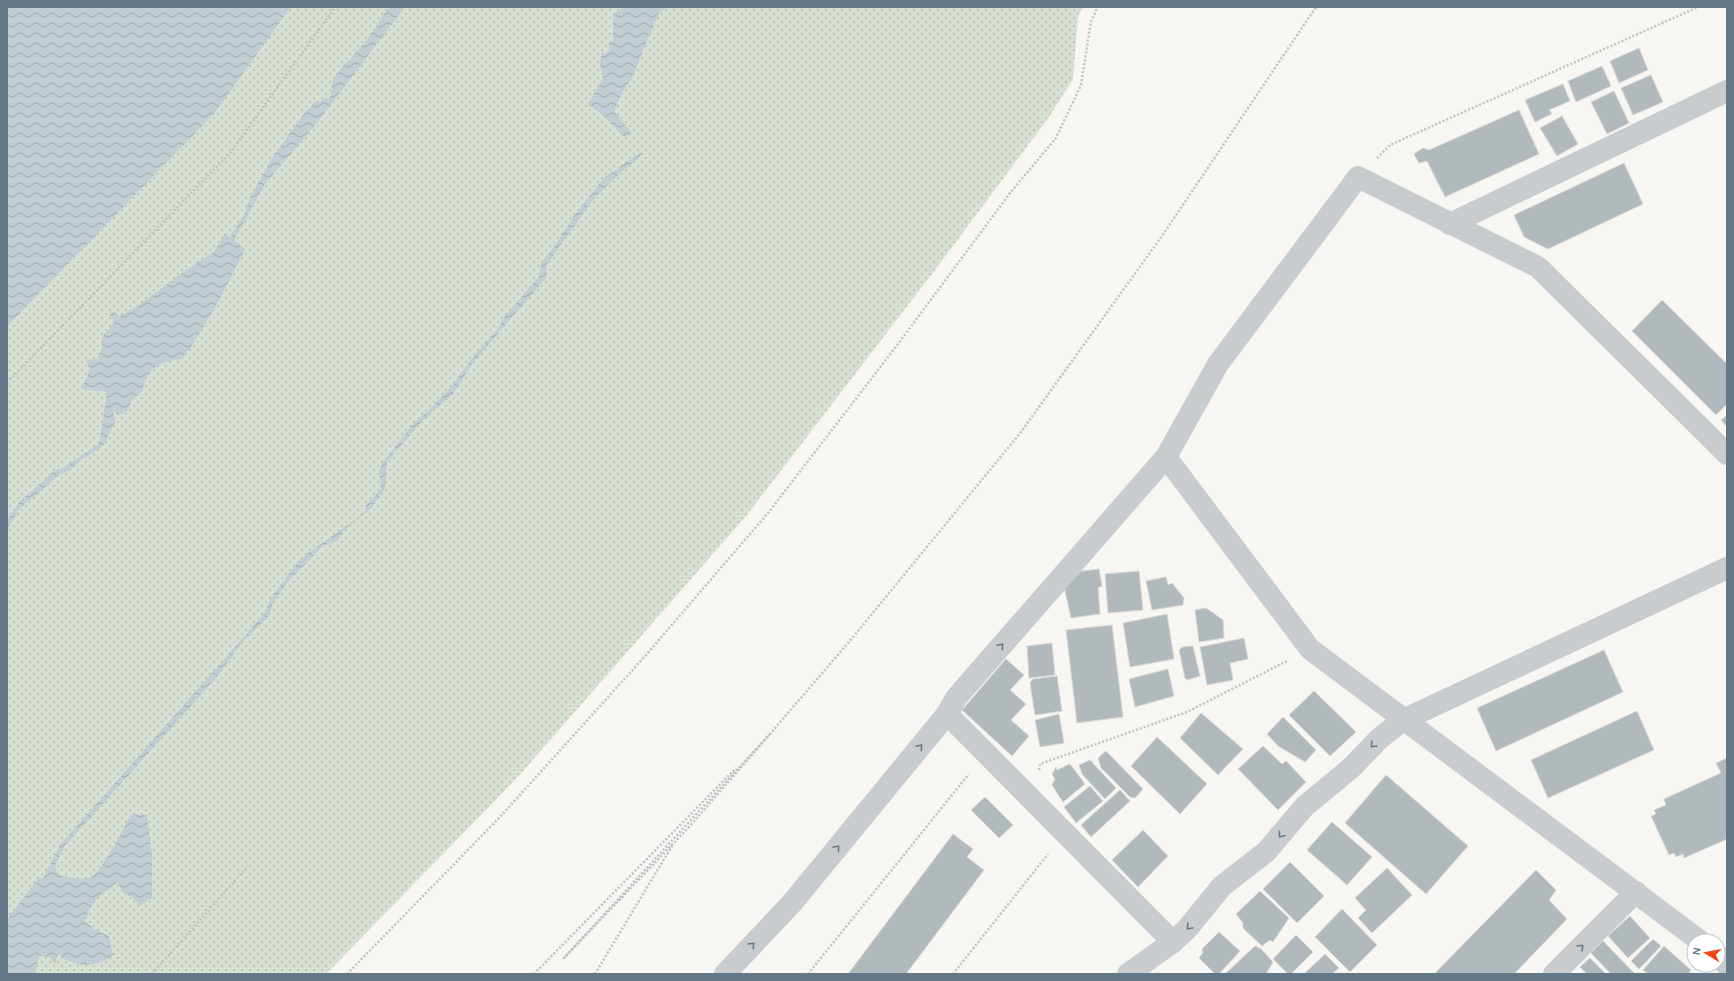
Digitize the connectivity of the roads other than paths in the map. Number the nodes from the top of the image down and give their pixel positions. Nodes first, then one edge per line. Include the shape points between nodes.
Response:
1 (1727, 92) edge
2 (1450, 224) junction
3 (1727, 454) edge
4 (1166, 457) junction
5 (1727, 568) edge
6 (947, 714) junction
7 (1403, 720) junction
8 (1636, 892) junction
9 (1690, 933) edge
10 (1173, 942) junction
11 (725, 974) edge
12 (1128, 974) edge
13 (1554, 974) edge

1 - 2 street
2 - 3 street via 1538,267
2 - 4 street via 1358,177 1218,364
6 -> 4 street via 956,698
4 - 7 street via 1310,649
5 - 7 street
6 - 10 street
11 -> 6 street via 792,903
7 - 8 street
7 -> 10 street via 1305,806 1266,852 1222,886 1200,915
8 - 9 street
13 -> 8 street
10 - 12 street

